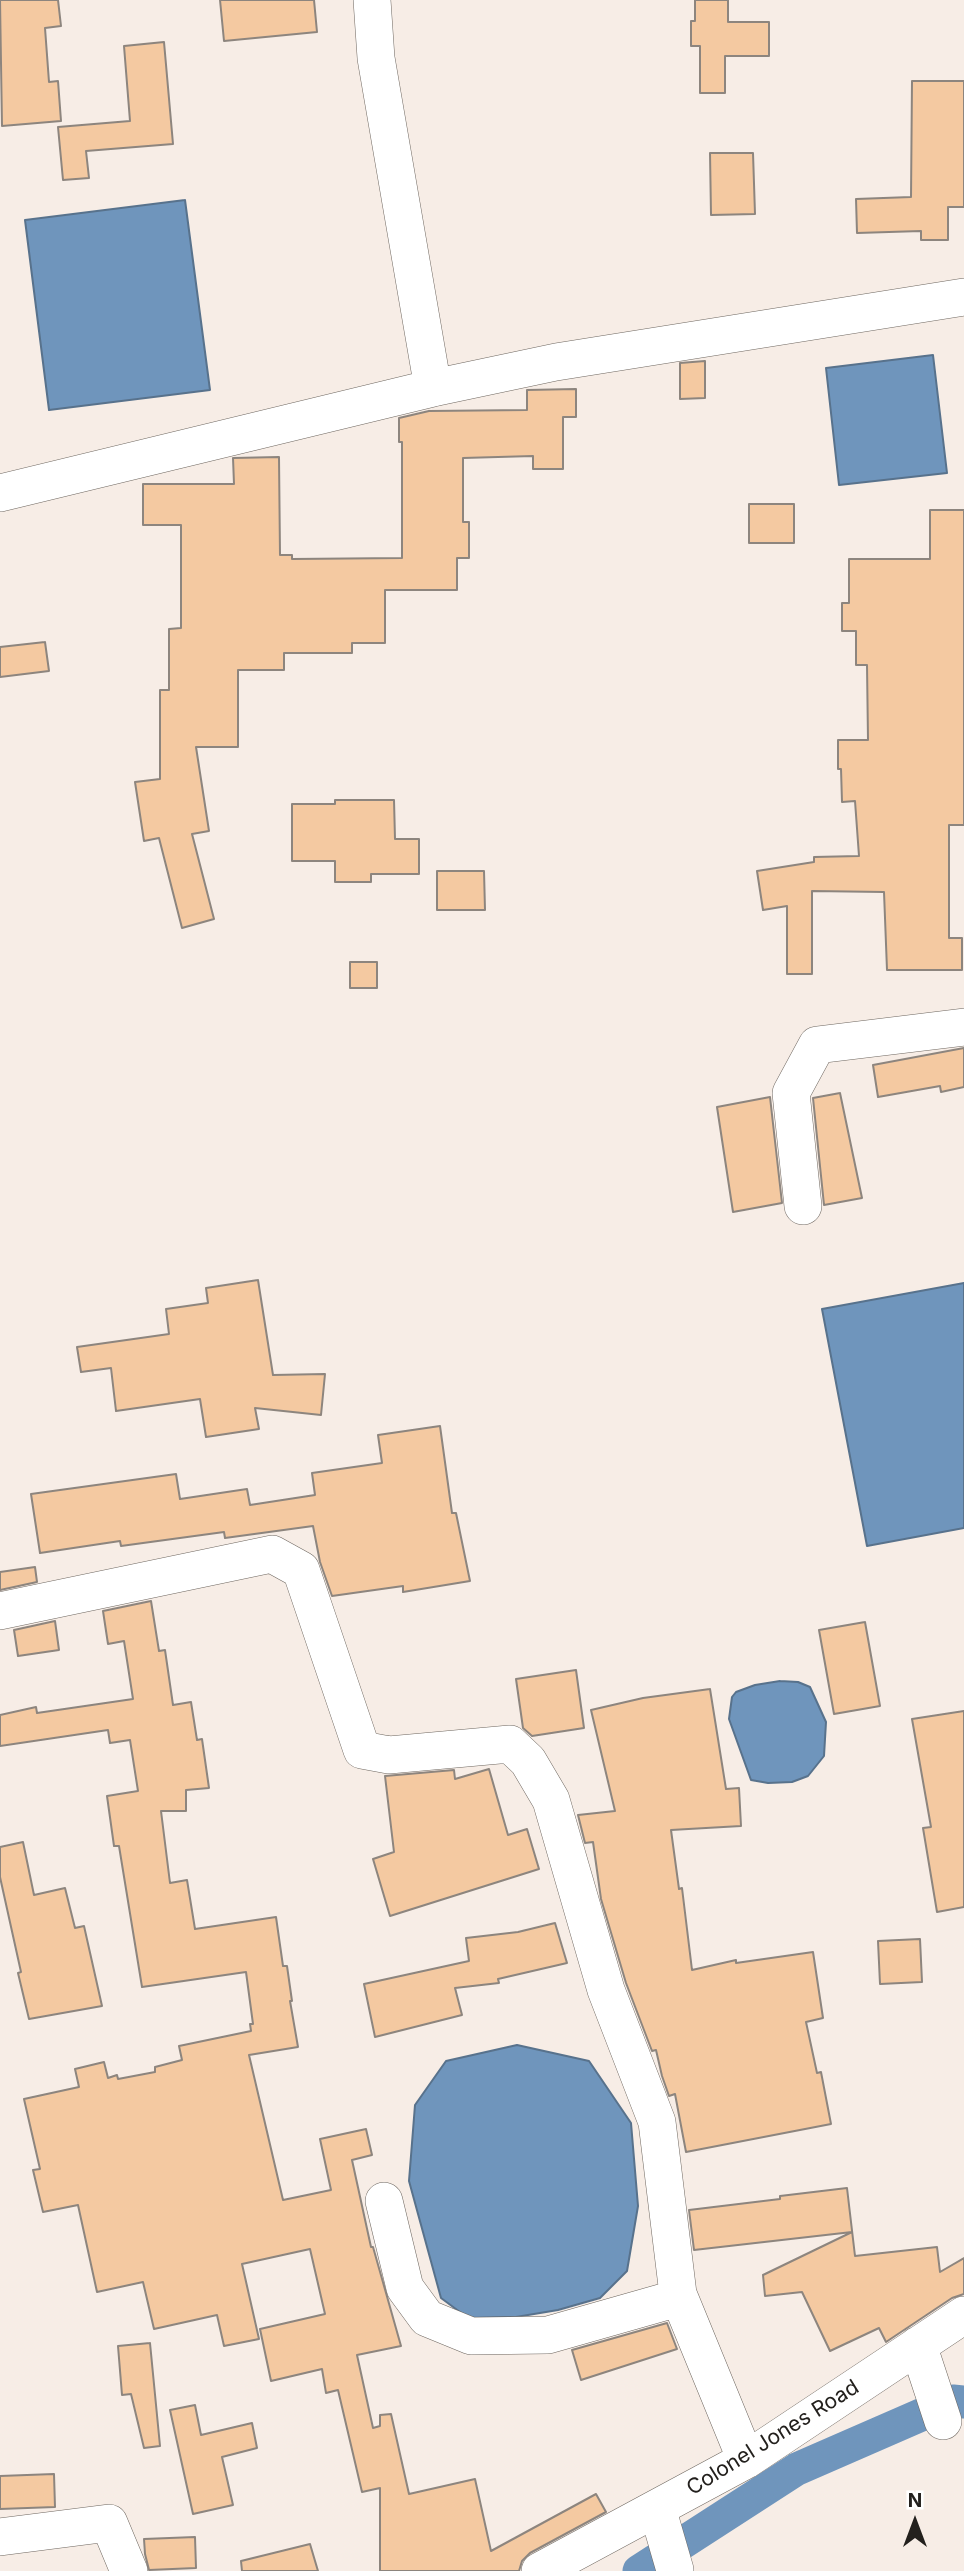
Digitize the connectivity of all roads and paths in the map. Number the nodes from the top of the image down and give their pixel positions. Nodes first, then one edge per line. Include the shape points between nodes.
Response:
1 (372, 0) edge
2 (964, 297) edge
3 (433, 388) junction
4 (0, 493) edge
5 (964, 1027) edge
6 (803, 1206) dead end
7 (0, 1611) edge
8 (384, 2201) dead end
9 (678, 2294) junction
10 (964, 2315) edge
11 (923, 2357) junction
12 (943, 2421) dead end
13 (746, 2460) junction
14 (658, 2512) junction
15 (0, 2537) edge
16 (675, 2570) edge
17 (129, 2571) edge
18 (540, 2571) edge

1 - 3 street via 376,58
2 - 3 street via 556,362
3 - 4 street
5 - 6 street via 817,1045 791,1093
7 - 9 street via 272,1554 301,1570 362,1750 389,1755 510,1744 528,1761 551,1800 606,1990 657,2122
8 - 9 street via 405,2288 427,2318 471,2336 548,2335 671,2300
9 - 13 street
10 - 11 street, Colonel Jones Road
11 - 12 street
11 - 13 street, Colonel Jones Road
13 - 14 street, Colonel Jones Road
14 - 16 street
14 - 18 street, Colonel Jones Road
15 - 17 street via 109,2523

